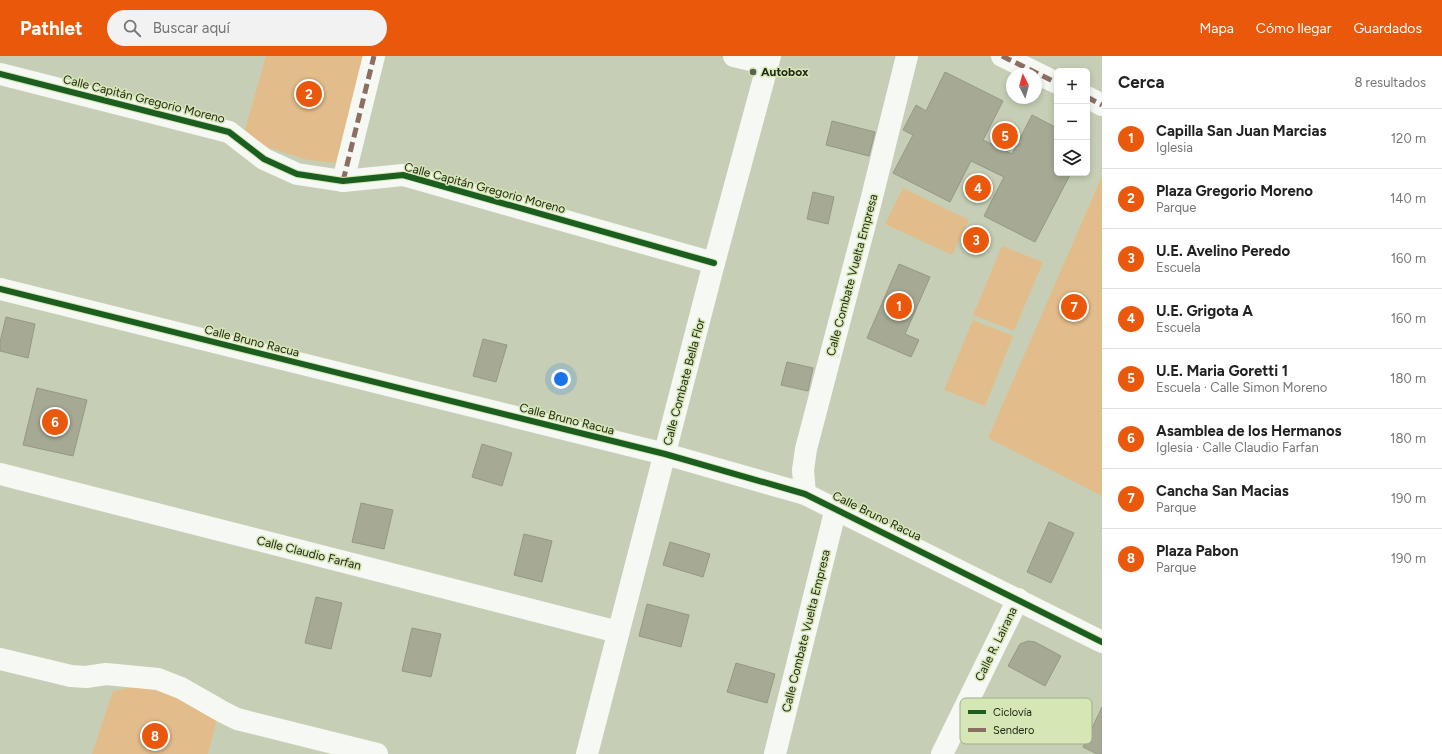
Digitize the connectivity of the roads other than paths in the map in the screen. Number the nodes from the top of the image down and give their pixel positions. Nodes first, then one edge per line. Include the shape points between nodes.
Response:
1 (374, 56) edge
2 (734, 56) edge
3 (907, 56) edge
4 (1002, 56) edge
5 (769, 60) edge
6 (0, 74) edge
7 (1054, 82) edge
8 (1090, 99) edge
9 (1102, 105) edge
10 (343, 181) junction
11 (714, 263) junction
12 (0, 289) edge
13 (665, 454) junction
14 (0, 474) edge
15 (805, 494) junction
16 (836, 508) junction
17 (1018, 599) junction
18 (618, 632) junction
19 (1102, 641) edge
20 (0, 659) edge
21 (969, 698) edge
22 (960, 717) edge
23 (377, 754) edge
24 (587, 754) edge
25 (775, 754) edge
26 (942, 754) edge

1 - 10 street
2 - 5 street
3 - 15 street, Calle Combate Vuelta Empresa via 806,449 803,470
4 - 7 street
5 - 11 street, Calle Combate Bella Flor
6 - 10 street, Calle Capitán Gregorio Moreno via 229,132 264,159 297,174
8 - 9 street
10 - 11 street, Calle Capitán Gregorio Moreno via 403,175
11 - 13 street, Calle Combate Bella Flor
12 - 13 street, Calle Bruno Racua
13 - 15 street, Calle Bruno Racua
13 - 18 street, Calle Combate Bella Flor
14 - 18 street, Calle Claudio Farfan
15 - 16 street, Calle Bruno Racua
16 - 17 street, Calle Bruno Racua
16 - 25 street, Calle Combate Vuelta Empresa
17 - 19 street, Calle Bruno Racua
17 - 21 street, Calle R. Lairana
18 - 24 street, Calle Combate Bella Flor
20 - 23 street via 71,676 106,674 158,679 181,688 237,719
22 - 26 street, Calle R. Lairana

